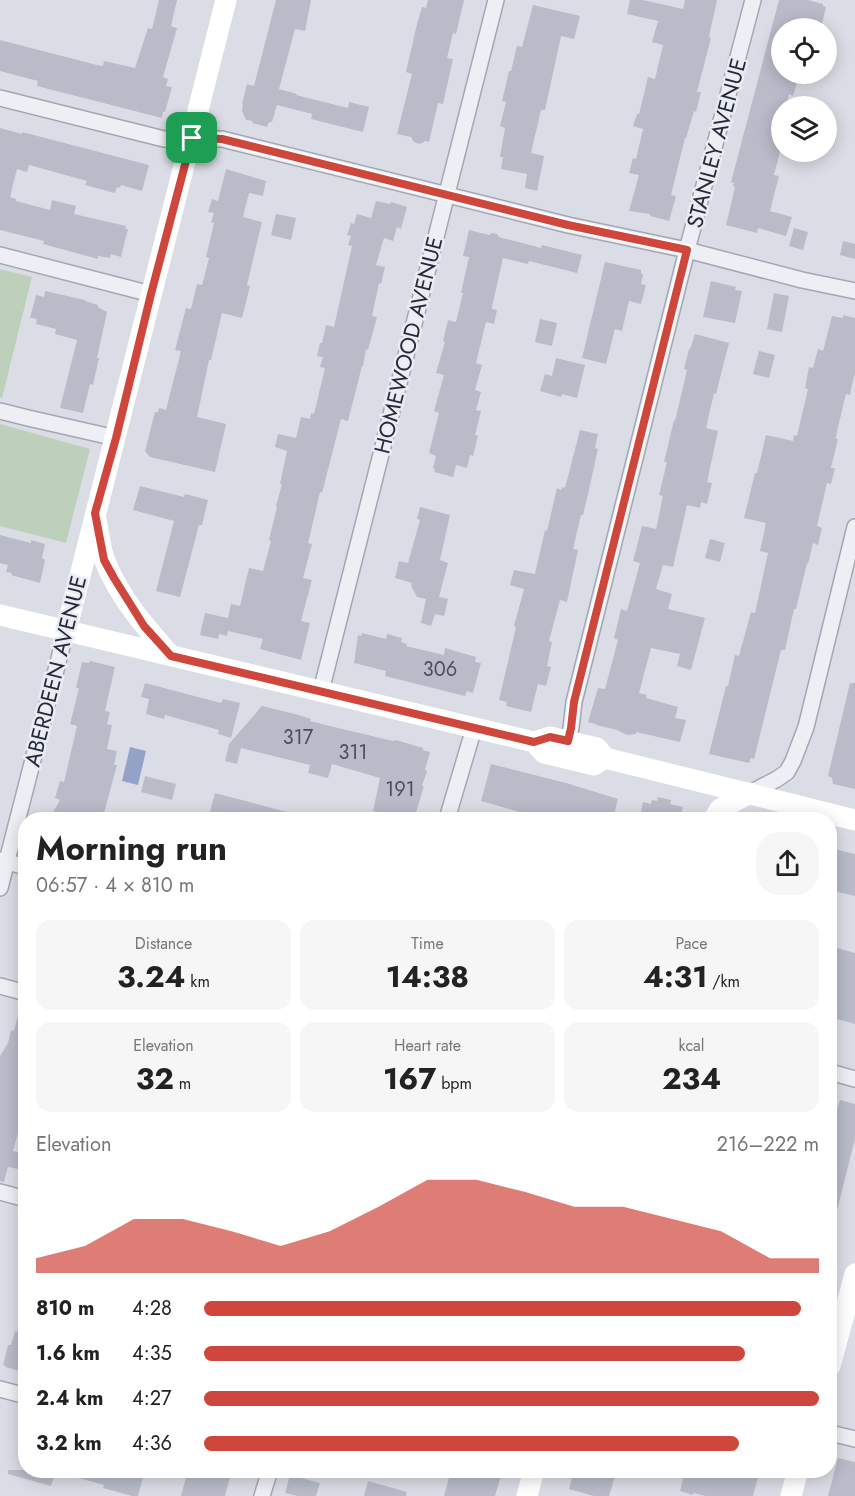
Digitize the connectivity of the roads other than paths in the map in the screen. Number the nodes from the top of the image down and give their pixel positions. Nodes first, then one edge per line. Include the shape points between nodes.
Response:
1 (226, 0) edge
2 (496, 0) edge
3 (753, 0) edge
4 (0, 98) edge
5 (192, 138) junction
6 (446, 194) junction
7 (687, 250) junction
8 (0, 255) edge
9 (855, 291) edge
10 (151, 294) junction
11 (0, 411) edge
12 (116, 438) junction
13 (95, 513) junction
14 (855, 527) edge
15 (0, 615) edge
16 (66, 631) junction
17 (171, 656) junction
18 (321, 691) junction
19 (474, 728) junction
20 (568, 741) junction
21 (534, 742) junction
22 (605, 758) junction
23 (750, 793) junction
24 (449, 812) edge
25 (718, 812) edge
26 (824, 812) edge
27 (837, 815) edge
28 (855, 820) edge
29 (3, 861) edge
30 (18, 865) edge
31 (0, 888) edge
32 (0, 986) edge
33 (18, 991) edge
34 (837, 1074) edge
35 (855, 1079) edge
36 (0, 1192) edge
37 (18, 1196) edge
38 (855, 1274) edge
39 (837, 1340) edge
40 (0, 1389) edge
41 (18, 1394) edge
42 (837, 1435) edge
43 (855, 1439) edge
44 (268, 1478) edge
45 (532, 1478) edge
46 (796, 1478) edge
47 (262, 1496) edge
48 (527, 1496) edge
49 (791, 1496) edge

1 - 5 main road, ABERDEEN AVENUE
2 - 6 street, HOMEWOOD AVENUE
3 - 7 street, STANLEY AVENUE
4 - 5 street via 164,139
5 - 6 street via 222,139
5 - 10 main road, ABERDEEN AVENUE
6 - 7 street
6 - 18 street, HOMEWOOD AVENUE
7 - 9 street
7 - 20 street, STANLEY AVENUE via 574,702
8 - 10 street
10 - 12 main road, ABERDEEN AVENUE
11 - 12 street
12 - 13 main road, ABERDEEN AVENUE
13 - 16 main road, ABERDEEN AVENUE
13 - 17 main road via 104,560 144,626
14 - 23 street via 806,727 793,761 787,772
15 - 16 main road
16 - 17 main road
16 - 29 street, ABERDEEN AVENUE
17 - 18 main road
18 - 19 main road
19 - 21 main road
19 - 24 street
20 - 21 main road via 550,737
20 - 22 main road via 597,748
21 - 22 main road via 544,753 594,765
22 - 23 main road
23 - 25 main road
23 - 26 main road
27 - 28 main road
29 - 30 street
29 - 31 street, ABERDEEN AVENUE
32 - 33 street
34 - 35 street
36 - 37 street
38 - 39 main road
40 - 41 street
42 - 43 street
44 - 47 street
45 - 48 main road
46 - 49 main road

